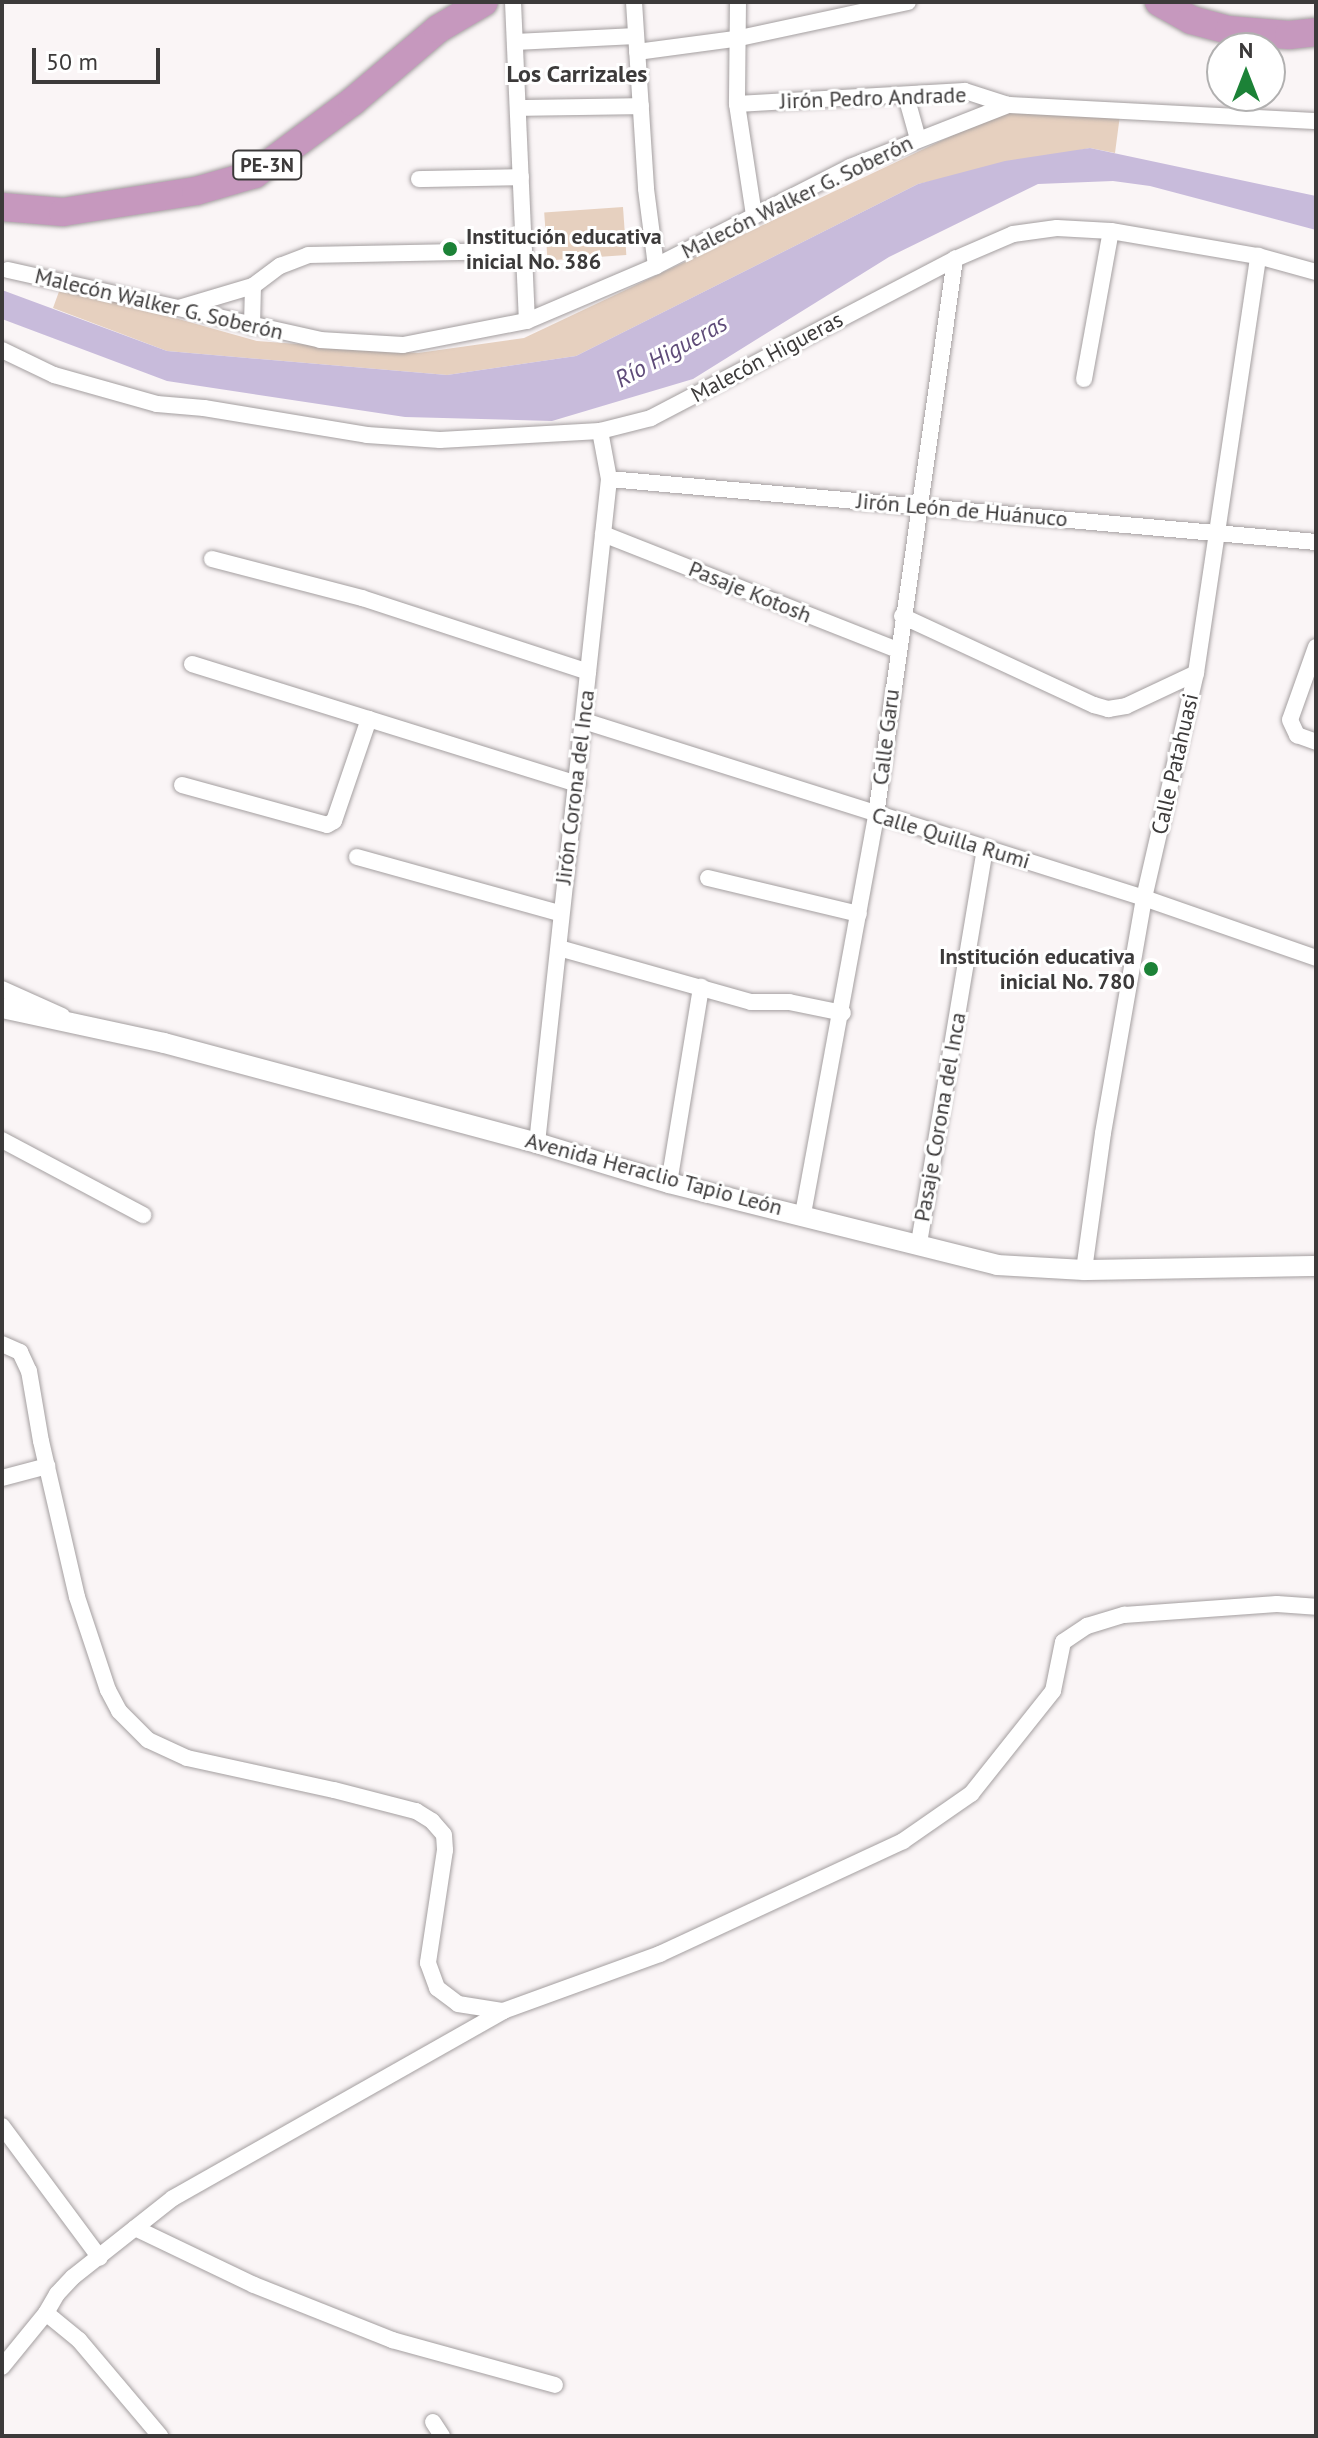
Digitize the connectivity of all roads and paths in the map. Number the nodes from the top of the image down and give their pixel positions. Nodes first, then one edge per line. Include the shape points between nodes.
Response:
1 (484, 2) edge
2 (513, 2) edge
3 (634, 2) edge
4 (738, 2) edge
5 (908, 2) edge
6 (1159, 2) edge
7 (1316, 24) edge
8 (1303, 33) edge
9 (735, 39) junction
10 (515, 42) junction
11 (637, 44) junction
12 (906, 96) junction
13 (737, 104) junction
14 (1008, 105) junction
15 (641, 106) junction
16 (518, 108) junction
17 (1316, 121) edge
18 (918, 139) junction
19 (521, 177) junction
20 (419, 179) dead end
21 (2, 207) edge
22 (754, 215) junction
23 (1111, 231) junction
24 (524, 251) junction
25 (1258, 256) junction
26 (955, 259) junction
27 (656, 266) junction
28 (8, 270) dead end
29 (1316, 272) edge
30 (253, 286) junction
31 (178, 308) junction
32 (527, 321) junction
33 (252, 326) junction
34 (2, 350) edge
35 (1084, 379) dead end
36 (600, 431) junction
37 (609, 479) junction
38 (920, 507) junction
39 (1219, 531) junction
40 (603, 534) junction
41 (1316, 542) edge
42 (212, 559) dead end
43 (902, 616) junction
44 (1316, 647) edge
45 (898, 650) junction
46 (192, 664) dead end
47 (588, 672) junction
48 (1196, 673) junction
49 (369, 719) junction
50 (584, 721) junction
51 (1316, 742) edge
52 (578, 784) junction
53 (182, 785) dead end
54 (876, 815) junction
55 (985, 849) junction
56 (357, 857) dead end
57 (708, 878) dead end
58 (1144, 898) junction
59 (559, 913) junction
60 (859, 914) junction
61 (559, 948) junction
62 (1316, 958) edge
63 (701, 987) junction
64 (2, 989) edge
65 (2, 1008) edge
66 (843, 1013) junction
67 (78, 1023) junction
68 (2, 1140) edge
69 (537, 1143) junction
70 (669, 1183) junction
71 (803, 1214) junction
72 (143, 1215) dead end
73 (919, 1243) junction
74 (1316, 1266) edge
75 (1084, 1270) junction
76 (2, 1344) edge
77 (47, 1466) junction
78 (2, 1478) edge
79 (1316, 1607) edge
80 (503, 2011) junction
81 (2, 2126) edge
82 (135, 2228) junction
83 (100, 2258) junction
84 (46, 2313) junction
85 (2, 2367) edge
86 (555, 2385) dead end
87 (160, 2436) edge

1 - 21 highway, PE-3N via 438,29 255,174 196,191 63,212
2 - 10 street
3 - 11 street
4 - 9 street
5 - 9 street
6 - 8 highway via 1191,20 1229,30
7 - 8 street
9 - 11 street
9 - 13 street
10 - 11 street
10 - 16 street
11 - 15 street
12 - 13 street, Jirón Pedro Andrade
12 - 14 street, Jirón Pedro Andrade via 965,91
12 - 18 street
13 - 22 street
14 - 17 street, Malecón Walker G. Soberón
14 - 18 street, Malecón Walker G. Soberón
15 - 16 street
15 - 27 street
16 - 19 street
18 - 22 street, Malecón Walker G. Soberón
19 - 20 street
19 - 24 street
22 - 27 street, Malecón Walker G. Soberón
23 - 25 street, Malecón Higueras
23 - 26 street, Malecón Higueras via 1057,228 1013,234
23 - 35 street
24 - 30 street via 308,255 280,266
24 - 32 street
25 - 29 street, Malecón Higueras
25 - 39 street, Calle Patahuasi
26 - 36 street, Malecón Higueras via 651,418
26 - 38 street, Calle Garu
27 - 32 street, Malecón Walker G. Soberón
28 - 31 street, Malecón Walker G. Soberón
30 - 31 street
30 - 33 street
31 - 33 street, Malecón Walker G. Soberón
32 - 33 street, Malecón Walker G. Soberón via 403,345 320,340
34 - 36 street, Malecón Higueras via 54,375 157,404 367,435 440,440
36 - 37 street, Jirón Corona del Inca
37 - 38 street, Jirón León de Huánuco
37 - 40 street, Jirón Corona del Inca
38 - 39 street, Jirón León de Huánuco
38 - 43 street, Calle Garu
39 - 41 street, Jirón León de Huánuco
39 - 48 street, Calle Patahuasi
40 - 45 street, Pasaje Kotosh
40 - 47 street, Jirón Corona del Inca
42 - 47 street via 362,598
43 - 45 street, Calle Garu
43 - 48 street via 1108,709 1126,706
44 - 51 street via 1290,725 1297,735
45 - 54 street, Calle Garu
46 - 49 street
47 - 50 street, Jirón Corona del Inca
48 - 58 street, Calle Patahuasi
49 - 52 street
49 - 53 street via 334,821 327,825
50 - 52 street, Jirón Corona del Inca
50 - 54 street, Calle Quilla Rumi
52 - 59 street, Jirón Corona del Inca
54 - 55 street, Calle Quilla Rumi
54 - 60 street, Calle Garu
55 - 58 street, Calle Quilla Rumi
55 - 73 street, Pasaje Corona del Inca
56 - 59 street
57 - 60 street
58 - 62 street, Calle Quilla Rumi
58 - 75 street, Calle Patahuasi
59 - 61 street, Jirón Corona del Inca
60 - 66 street, Calle Garu
61 - 63 street
61 - 69 street, Jirón Corona del Inca
63 - 66 street via 751,1002 789,1002
63 - 70 street
64 - 67 street
65 - 67 street, Avenida Heraclio Tapio León
66 - 71 street, Calle Garu
67 - 69 street, Avenida Heraclio Tapio León
68 - 72 street
69 - 70 street, Avenida Heraclio Tapio León
70 - 71 street, Avenida Heraclio Tapio León
71 - 73 street, Avenida Heraclio Tapio León
73 - 75 street, Avenida Heraclio Tapio León via 997,1265
74 - 75 street, Avenida Heraclio Tapio León
76 - 77 street via 20,1352 29,1371
77 - 78 street
77 - 80 street via 77,1597 119,1711 148,1740 187,1758 416,1811 432,1821 444,1835 428,1963 437,1988 458,2004
79 - 80 street via 1277,1604 1124,1615 1087,1626 1063,1642 1053,1691 971,1794 903,1841 660,1954
80 - 82 street via 173,2198
81 - 83 street
82 - 83 street
82 - 86 street via 254,2285 392,2340
83 - 84 street via 73,2277
84 - 85 street
84 - 87 street via 79,2340

